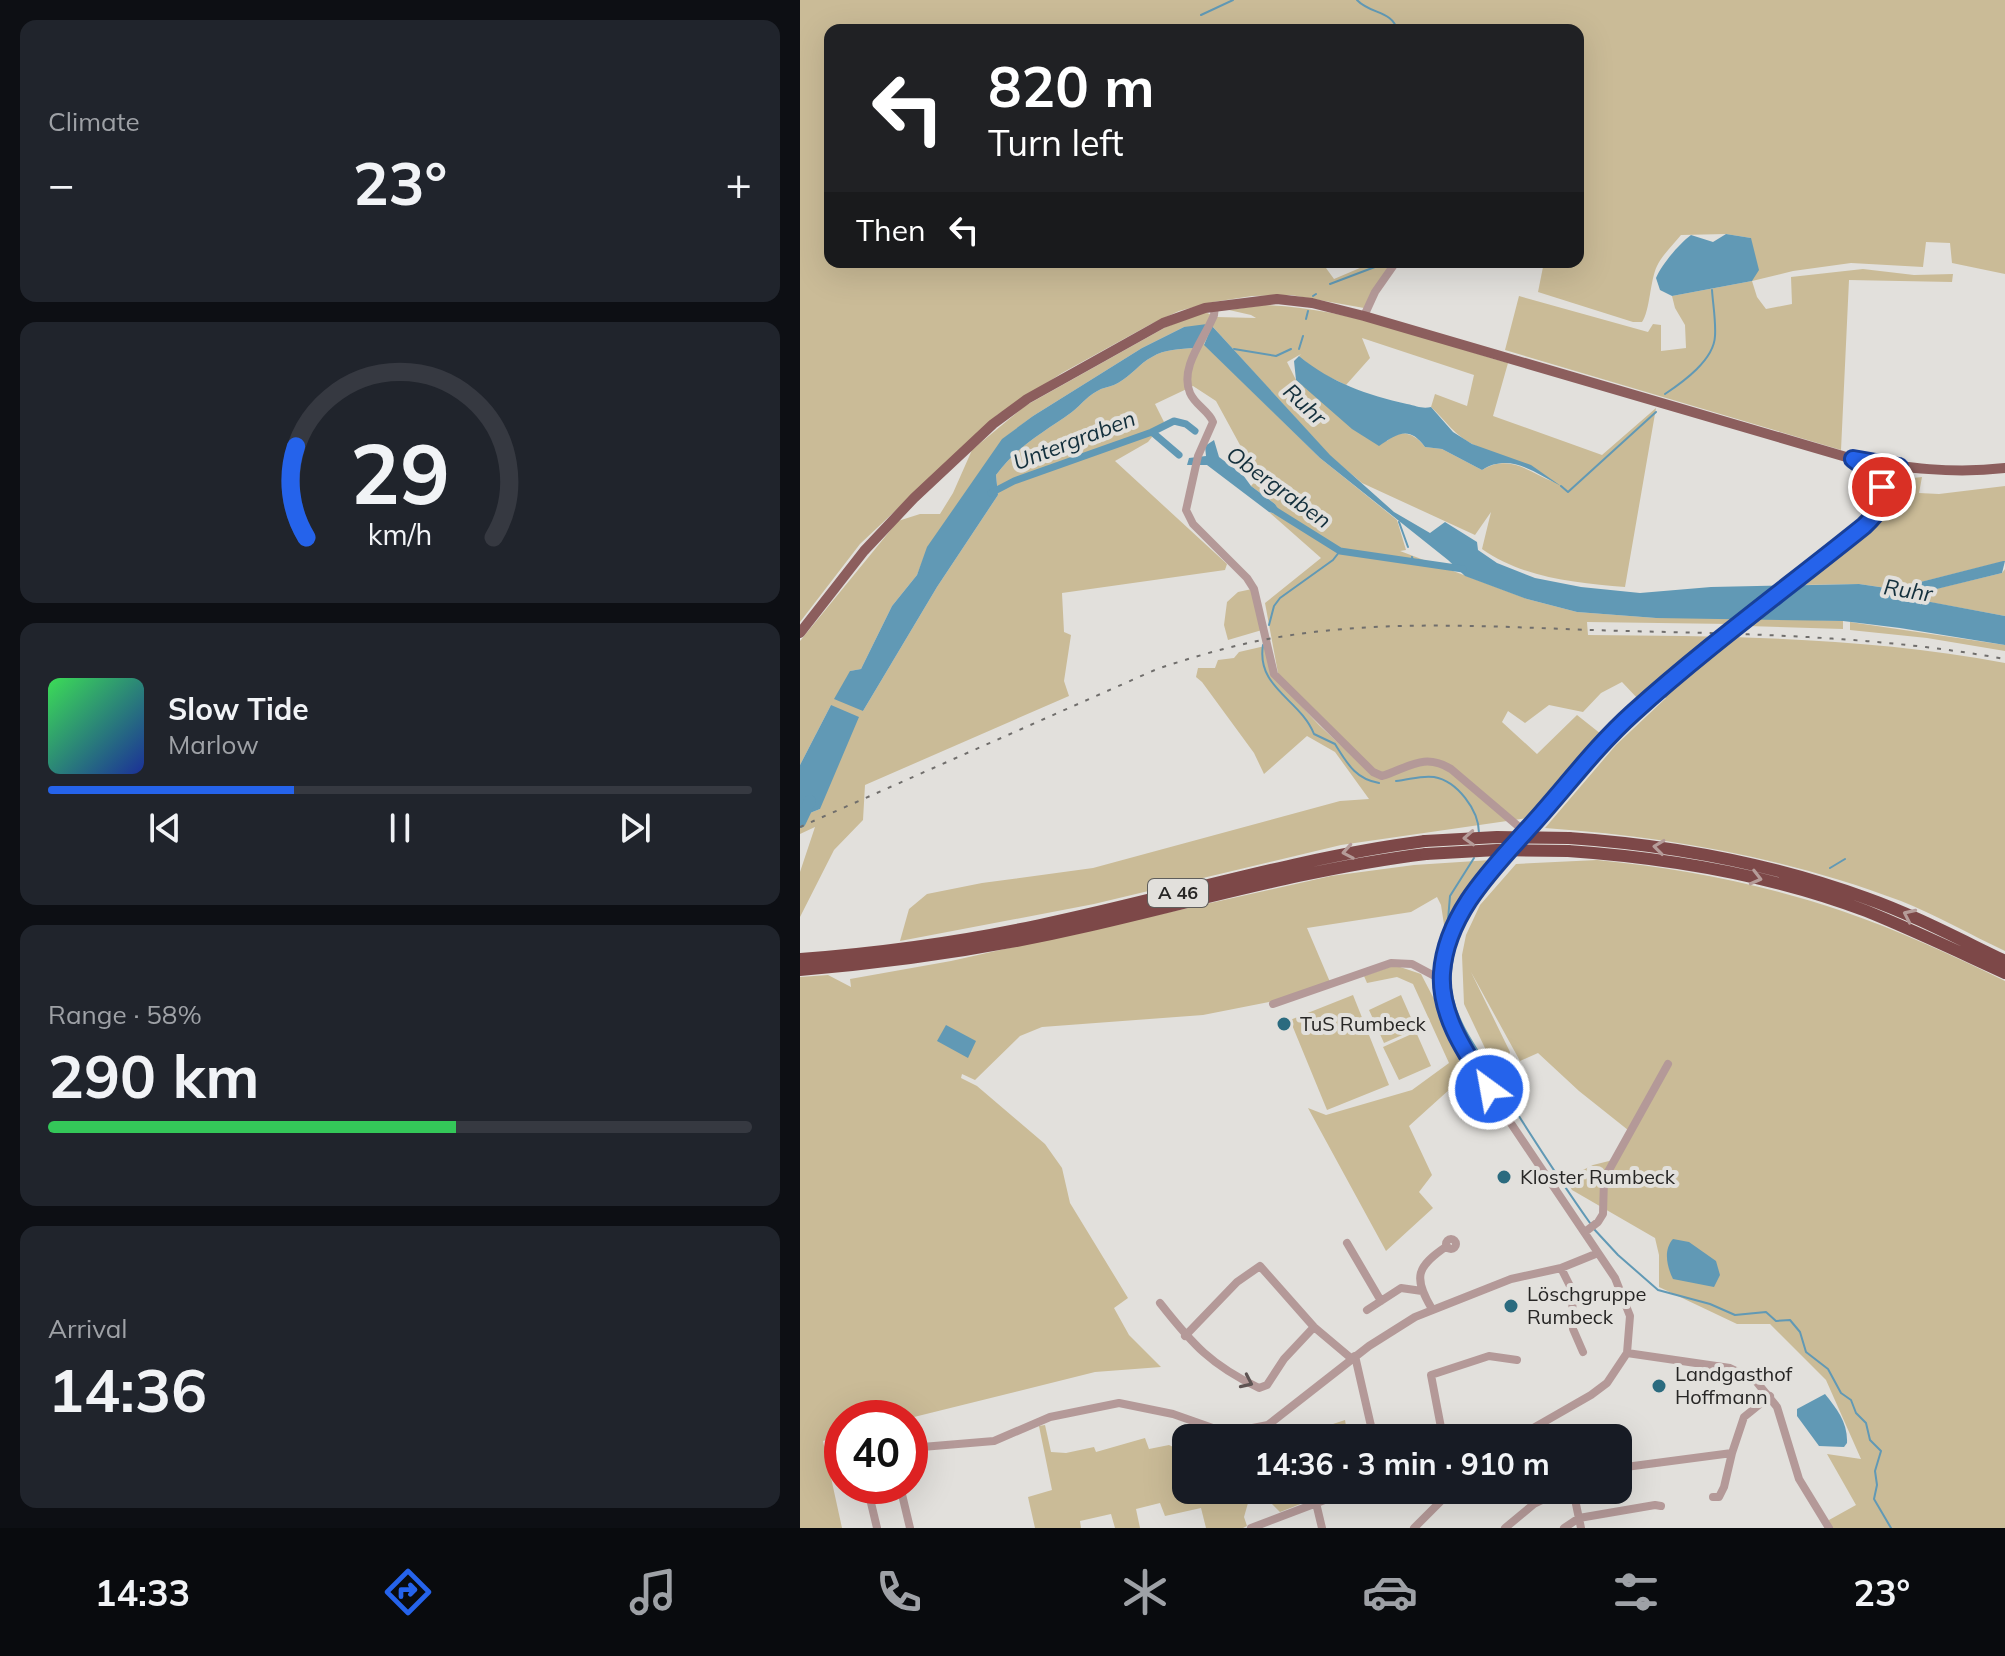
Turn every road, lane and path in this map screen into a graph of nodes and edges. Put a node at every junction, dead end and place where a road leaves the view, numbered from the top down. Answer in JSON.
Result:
{"nodes":[{"id":1,"x":1392,"y":268,"type":"edge"},
{"id":2,"x":1215,"y":306,"type":"junction"},
{"id":3,"x":1364,"y":316,"type":"junction"},
{"id":4,"x":1853,"y":459,"type":"junction"},
{"id":5,"x":1899,"y":467,"type":"junction"},
{"id":6,"x":2005,"y":468,"type":"edge"},
{"id":7,"x":1886,"y":500,"type":"junction"},
{"id":8,"x":800,"y":633,"type":"edge"},
{"id":9,"x":1525,"y":832,"type":"junction"},
{"id":10,"x":1568,"y":844,"type":"junction"},
{"id":11,"x":932,"y":950,"type":"junction"},
{"id":12,"x":800,"y":959,"type":"edge"},
{"id":13,"x":2005,"y":961,"type":"edge"},
{"id":14,"x":800,"y":970,"type":"edge"},
{"id":15,"x":2005,"y":973,"type":"edge"},
{"id":16,"x":1442,"y":980,"type":"junction"},
{"id":17,"x":1273,"y":1004,"type":"dead end"},
{"id":18,"x":1668,"y":1064,"type":"dead end"},
{"id":19,"x":1590,"y":1228,"type":"junction"},
{"id":20,"x":1347,"y":1243,"type":"dead end"},
{"id":21,"x":1447,"y":1246,"type":"dead end"},
{"id":22,"x":1598,"y":1253,"type":"junction"},
{"id":23,"x":1561,"y":1268,"type":"junction"},
{"id":24,"x":1422,"y":1291,"type":"junction"},
{"id":25,"x":1381,"y":1301,"type":"junction"},
{"id":26,"x":1160,"y":1303,"type":"dead end"},
{"id":27,"x":1432,"y":1309,"type":"junction"},
{"id":28,"x":1367,"y":1310,"type":"dead end"},
{"id":29,"x":1314,"y":1327,"type":"junction"},
{"id":30,"x":1185,"y":1336,"type":"junction"},
{"id":31,"x":1583,"y":1352,"type":"dead end"},
{"id":32,"x":1627,"y":1353,"type":"junction"},
{"id":33,"x":1354,"y":1358,"type":"junction"},
{"id":34,"x":1517,"y":1360,"type":"dead end"},
{"id":35,"x":1770,"y":1396,"type":"junction"},
{"id":36,"x":1370,"y":1424,"type":"edge"},
{"id":37,"x":1440,"y":1424,"type":"edge"},
{"id":38,"x":1546,"y":1424,"type":"edge"},
{"id":39,"x":928,"y":1446,"type":"edge"},
{"id":40,"x":1732,"y":1453,"type":"junction"},
{"id":41,"x":1632,"y":1466,"type":"edge"},
{"id":42,"x":1713,"y":1497,"type":"dead end"},
{"id":43,"x":871,"y":1504,"type":"edge"},
{"id":44,"x":904,"y":1504,"type":"edge"},
{"id":45,"x":1313,"y":1504,"type":"edge"},
{"id":46,"x":1316,"y":1504,"type":"edge"},
{"id":47,"x":1438,"y":1504,"type":"edge"},
{"id":48,"x":1534,"y":1504,"type":"edge"},
{"id":49,"x":1576,"y":1504,"type":"edge"},
{"id":50,"x":1661,"y":1506,"type":"dead end"},
{"id":51,"x":1579,"y":1518,"type":"junction"},
{"id":52,"x":877,"y":1528,"type":"edge"},
{"id":53,"x":910,"y":1528,"type":"edge"},
{"id":54,"x":1251,"y":1528,"type":"edge"},
{"id":55,"x":1322,"y":1528,"type":"edge"},
{"id":56,"x":1414,"y":1528,"type":"edge"},
{"id":57,"x":1505,"y":1528,"type":"edge"},
{"id":58,"x":1564,"y":1528,"type":"edge"},
{"id":59,"x":1581,"y":1528,"type":"edge"},
{"id":60,"x":1829,"y":1528,"type":"edge"}],
"edges":[{"from":1,"to":3,"type":"street"},
{"from":2,"to":3,"type":"main road"},
{"from":2,"to":8,"type":"main road"},
{"from":2,"to":9,"type":"street"},
{"from":3,"to":4,"type":"main road"},
{"from":4,"to":5,"type":"main road"},
{"from":4,"to":7,"type":"street"},
{"from":5,"to":6,"type":"main road"},
{"from":5,"to":7,"type":"street"},
{"from":7,"to":9,"type":"street","bridge":true},
{"from":9,"to":16,"type":"street"},
{"from":10,"to":11,"type":"highway","number":"A 46","bridge":true},
{"from":13,"to":10,"type":"highway","number":"A 46","one_way":true},
{"from":10,"to":15,"type":"highway","number":"A 46","one_way":true},
{"from":11,"to":12,"type":"highway","number":"A 46"},
{"from":11,"to":14,"type":"highway","number":"A 46"},
{"from":16,"to":17,"type":"street"},
{"from":16,"to":19,"type":"street"},
{"from":18,"to":19,"type":"street"},
{"from":19,"to":22,"type":"street"},
{"from":20,"to":25,"type":"street"},
{"from":21,"to":24,"type":"street"},
{"from":22,"to":23,"type":"street"},
{"from":22,"to":32,"type":"street"},
{"from":23,"to":27,"type":"street"},
{"from":23,"to":31,"type":"street"},
{"from":24,"to":25,"type":"street"},
{"from":24,"to":27,"type":"street"},
{"from":25,"to":28,"type":"street"},
{"from":26,"to":30,"type":"street"},
{"from":27,"to":33,"type":"street"},
{"from":30,"to":29,"type":"street","one_way":true},
{"from":29,"to":30,"type":"street"},
{"from":29,"to":33,"type":"street"},
{"from":32,"to":35,"type":"street"},
{"from":32,"to":38,"type":"street"},
{"from":33,"to":36,"type":"street"},
{"from":33,"to":39,"type":"street"},
{"from":34,"to":37,"type":"street"},
{"from":35,"to":40,"type":"street"},
{"from":35,"to":60,"type":"street"},
{"from":40,"to":41,"type":"street"},
{"from":40,"to":42,"type":"street"},
{"from":43,"to":52,"type":"street"},
{"from":44,"to":53,"type":"street"},
{"from":45,"to":54,"type":"street"},
{"from":46,"to":55,"type":"street"},
{"from":47,"to":56,"type":"street"},
{"from":48,"to":57,"type":"street"},
{"from":49,"to":51,"type":"street"},
{"from":50,"to":51,"type":"street"},
{"from":51,"to":58,"type":"street"},
{"from":51,"to":59,"type":"street"}]}
